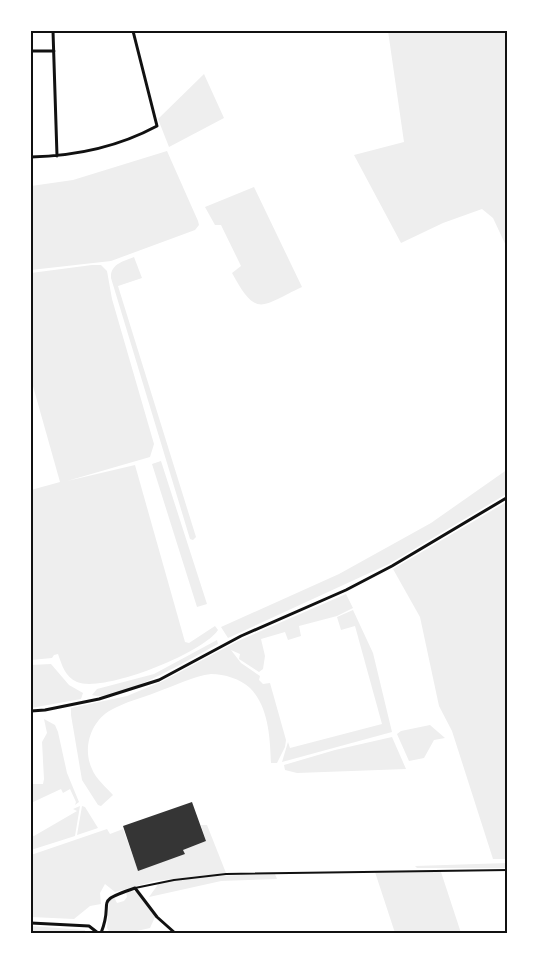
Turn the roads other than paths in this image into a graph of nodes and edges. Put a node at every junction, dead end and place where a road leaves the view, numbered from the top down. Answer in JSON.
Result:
{"nodes":[{"id":1,"x":53,"y":31,"type":"edge"},
{"id":2,"x":133,"y":31,"type":"edge"},
{"id":3,"x":31,"y":51,"type":"edge"},
{"id":4,"x":54,"y":51,"type":"junction"},
{"id":5,"x":56,"y":156,"type":"junction"},
{"id":6,"x":31,"y":157,"type":"edge"},
{"id":7,"x":508,"y":497,"type":"edge"},
{"id":8,"x":31,"y":711,"type":"edge"},
{"id":9,"x":508,"y":870,"type":"edge"},
{"id":10,"x":135,"y":888,"type":"junction"},
{"id":11,"x":31,"y":923,"type":"edge"},
{"id":12,"x":99,"y":933,"type":"edge"},
{"id":13,"x":175,"y":933,"type":"edge"}],
"edges":[{"from":1,"to":4,"type":"street"},
{"from":2,"to":5,"type":"street"},
{"from":3,"to":4,"type":"street"},
{"from":4,"to":5,"type":"street"},
{"from":5,"to":6,"type":"street"},
{"from":7,"to":8,"type":"street"},
{"from":9,"to":10,"type":"lane"},
{"from":10,"to":12,"type":"street"},
{"from":10,"to":13,"type":"street"},
{"from":11,"to":12,"type":"street"}]}
